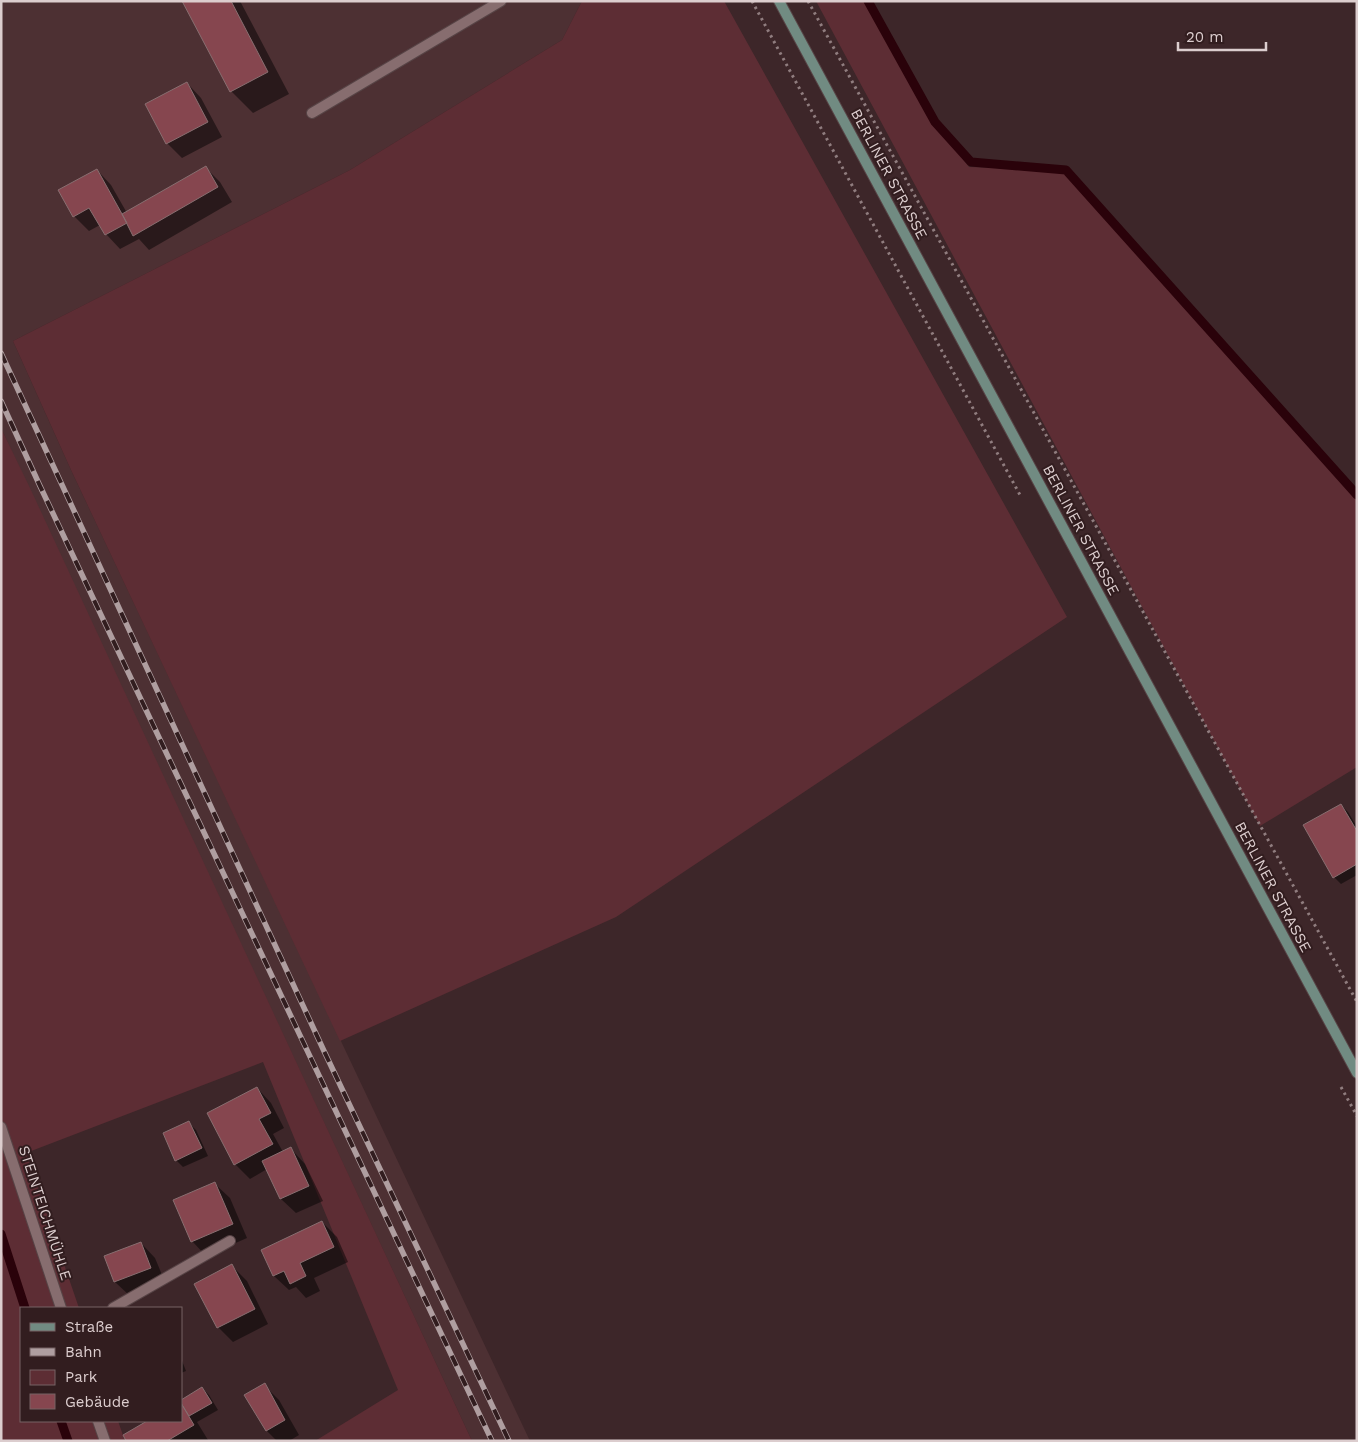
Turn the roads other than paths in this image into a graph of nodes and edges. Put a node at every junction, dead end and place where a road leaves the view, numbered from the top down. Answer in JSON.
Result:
{"nodes":[{"id":1,"x":501,"y":1,"type":"edge"},
{"id":2,"x":779,"y":1,"type":"edge"},
{"id":3,"x":312,"y":113,"type":"dead end"},
{"id":4,"x":1357,"y":1073,"type":"edge"},
{"id":5,"x":1,"y":1127,"type":"edge"},
{"id":6,"x":230,"y":1241,"type":"dead end"},
{"id":7,"x":61,"y":1307,"type":"edge"},
{"id":8,"x":115,"y":1307,"type":"edge"},
{"id":9,"x":98,"y":1422,"type":"edge"},
{"id":10,"x":105,"y":1441,"type":"edge"}],
"edges":[{"from":1,"to":3,"type":"street"},
{"from":2,"to":4,"type":"main road","name":"BERLINER STRASSE"},
{"from":5,"to":7,"type":"street","name":"STEINTEICHMÜHLE"},
{"from":6,"to":8,"type":"street"},
{"from":9,"to":10,"type":"street"}]}
